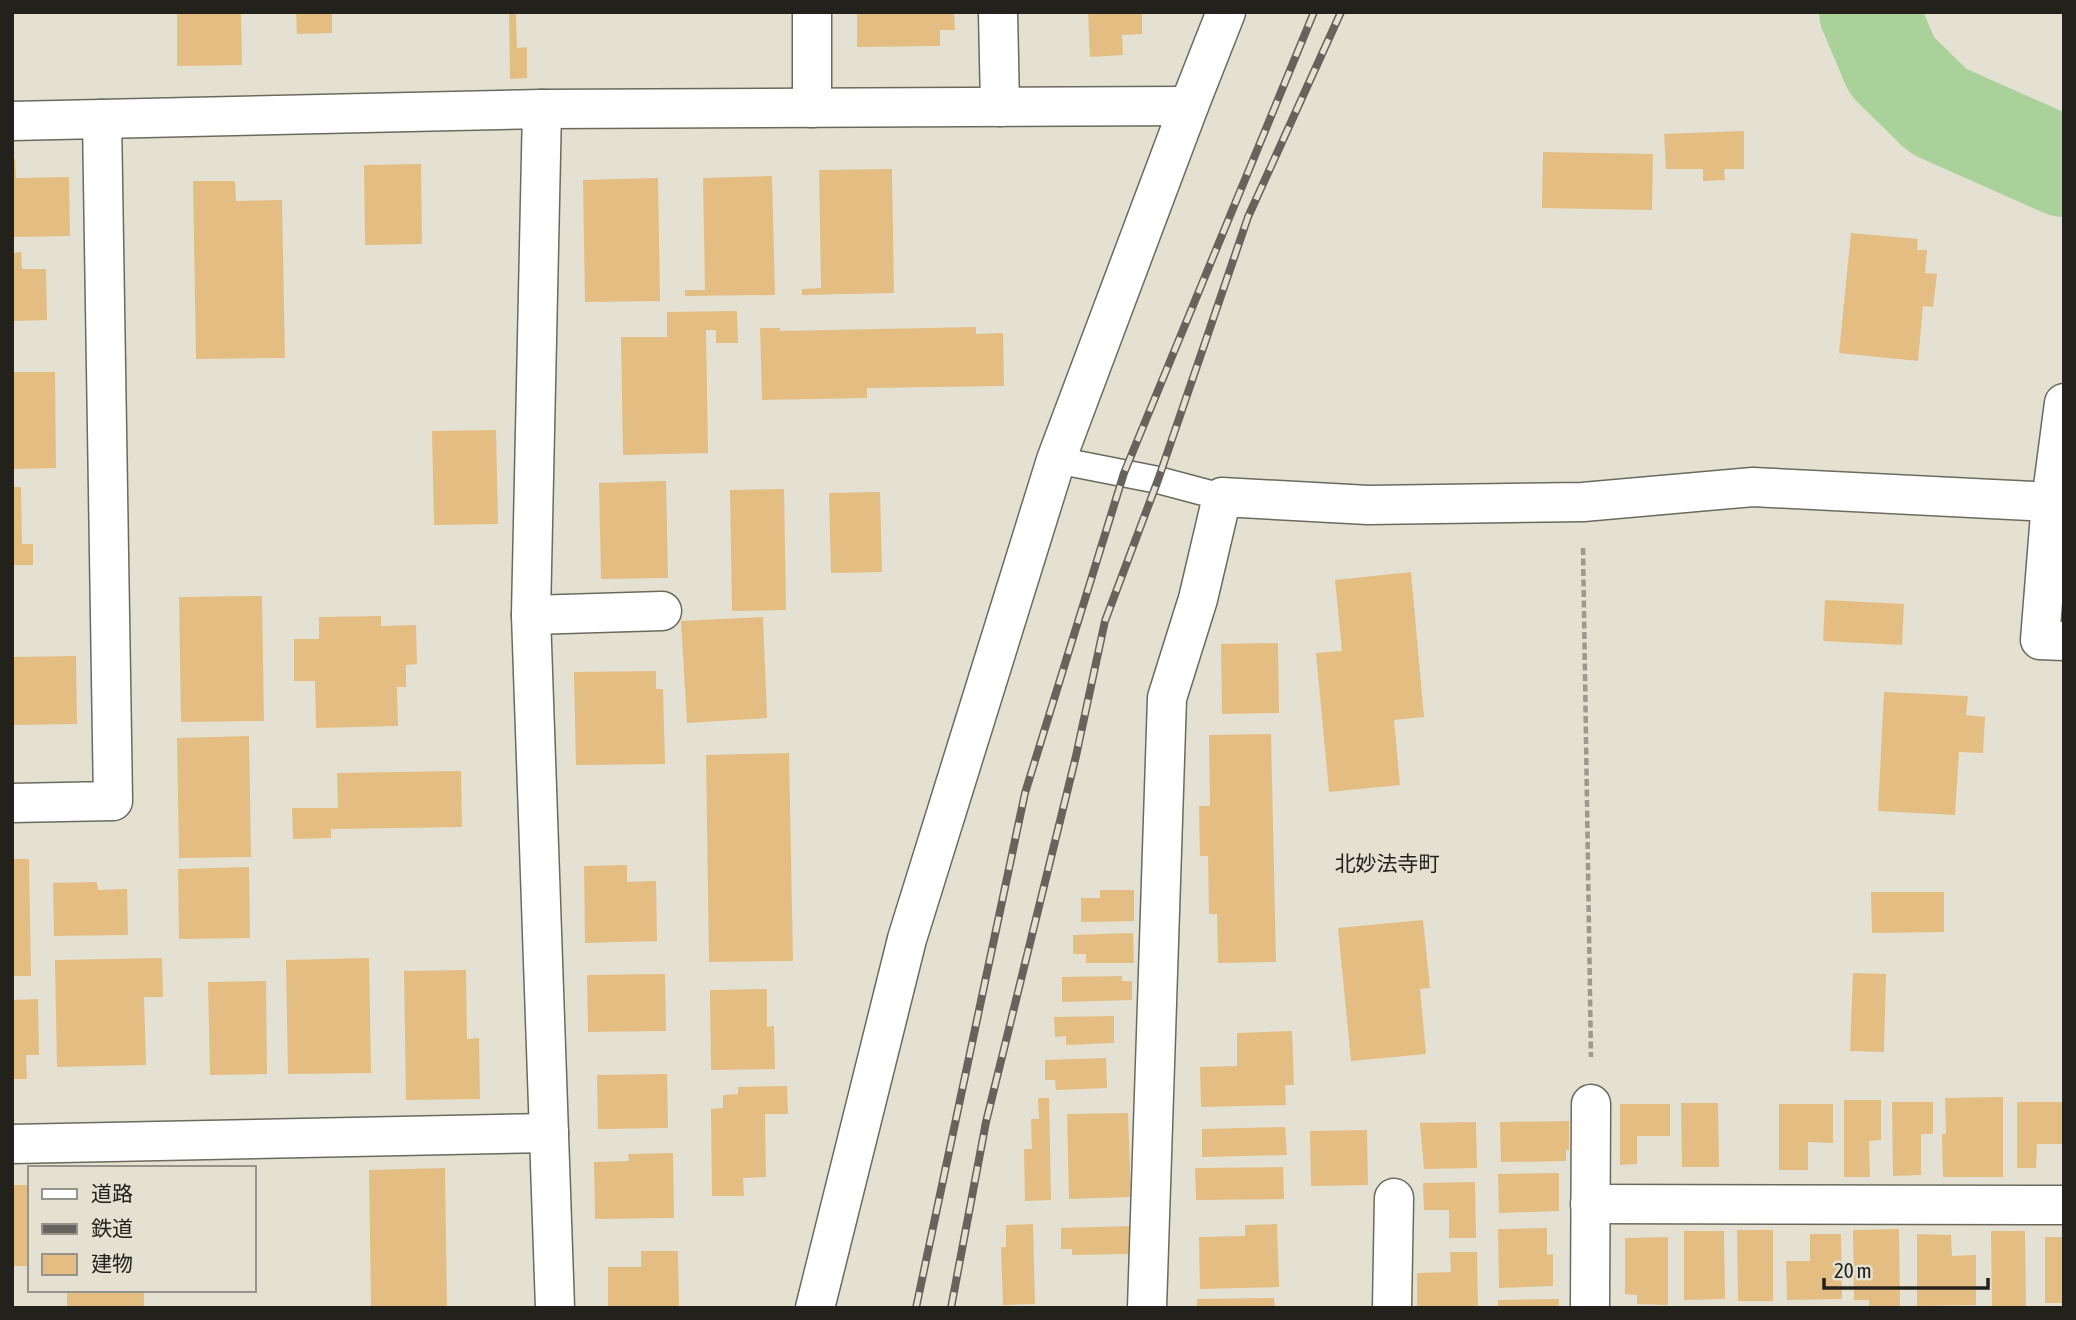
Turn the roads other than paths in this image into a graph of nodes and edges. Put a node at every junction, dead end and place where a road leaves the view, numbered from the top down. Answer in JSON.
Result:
{"nodes":[{"id":1,"x":812,"y":12,"type":"edge"},
{"id":2,"x":998,"y":12,"type":"edge"},
{"id":3,"x":1226,"y":12,"type":"edge"},
{"id":4,"x":1189,"y":106,"type":"junction"},
{"id":5,"x":1000,"y":107,"type":"junction"},
{"id":6,"x":542,"y":108,"type":"junction"},
{"id":7,"x":813,"y":108,"type":"junction"},
{"id":8,"x":102,"y":119,"type":"junction"},
{"id":9,"x":12,"y":121,"type":"edge"},
{"id":10,"x":2064,"y":402,"type":"edge"},
{"id":11,"x":1056,"y":460,"type":"junction"},
{"id":12,"x":1222,"y":497,"type":"junction"},
{"id":13,"x":2051,"y":502,"type":"junction"},
{"id":14,"x":662,"y":611,"type":"dead end"},
{"id":15,"x":531,"y":615,"type":"junction"},
{"id":16,"x":2064,"y":640,"type":"edge"},
{"id":17,"x":12,"y":803,"type":"edge"},
{"id":18,"x":1591,"y":1104,"type":"road end"},
{"id":19,"x":549,"y":1133,"type":"junction"},
{"id":20,"x":12,"y":1144,"type":"edge"},
{"id":21,"x":1394,"y":1198,"type":"dead end"},
{"id":22,"x":1590,"y":1204,"type":"junction"},
{"id":23,"x":2064,"y":1205,"type":"edge"},
{"id":24,"x":555,"y":1308,"type":"edge"},
{"id":25,"x":816,"y":1308,"type":"edge"},
{"id":26,"x":1147,"y":1308,"type":"edge"},
{"id":27,"x":1392,"y":1308,"type":"edge"},
{"id":28,"x":1590,"y":1308,"type":"edge"}],
"edges":[{"from":1,"to":7,"type":"street"},
{"from":2,"to":5,"type":"street"},
{"from":3,"to":4,"type":"street"},
{"from":4,"to":5,"type":"street"},
{"from":4,"to":11,"type":"street"},
{"from":5,"to":7,"type":"street"},
{"from":6,"to":7,"type":"street"},
{"from":6,"to":8,"type":"street"},
{"from":6,"to":15,"type":"street"},
{"from":8,"to":9,"type":"street"},
{"from":8,"to":17,"type":"street"},
{"from":10,"to":13,"type":"street"},
{"from":11,"to":12,"type":"lane"},
{"from":11,"to":25,"type":"street"},
{"from":12,"to":13,"type":"street"},
{"from":12,"to":26,"type":"street"},
{"from":13,"to":16,"type":"street"},
{"from":14,"to":15,"type":"street"},
{"from":15,"to":19,"type":"street"},
{"from":18,"to":22,"type":"street"},
{"from":19,"to":20,"type":"street"},
{"from":19,"to":24,"type":"street"},
{"from":21,"to":27,"type":"street"},
{"from":22,"to":23,"type":"street"},
{"from":22,"to":28,"type":"street"}]}
